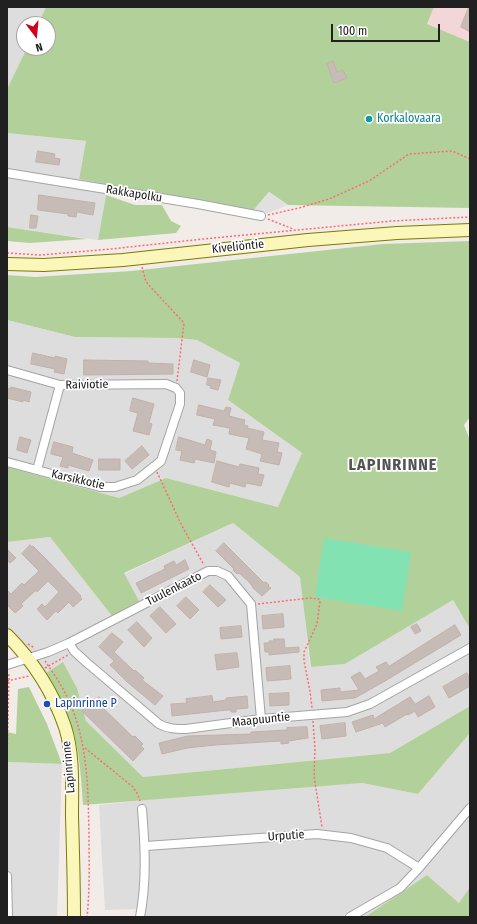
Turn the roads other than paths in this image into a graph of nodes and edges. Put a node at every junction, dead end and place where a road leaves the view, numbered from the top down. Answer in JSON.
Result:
{"nodes":[{"id":1,"x":7,"y":173,"type":"edge"},
{"id":2,"x":261,"y":216,"type":"road end"},
{"id":3,"x":470,"y":230,"type":"edge"},
{"id":4,"x":7,"y":264,"type":"edge"},
{"id":5,"x":7,"y":370,"type":"edge"},
{"id":6,"x":60,"y":385,"type":"junction"},
{"id":7,"x":176,"y":388,"type":"joint"},
{"id":8,"x":7,"y":462,"type":"edge"},
{"id":9,"x":37,"y":470,"type":"junction"},
{"id":10,"x":7,"y":635,"type":"edge"},
{"id":11,"x":69,"y":643,"type":"junction"},
{"id":12,"x":470,"y":648,"type":"edge"},
{"id":13,"x":28,"y":658,"type":"junction"},
{"id":14,"x":7,"y":665,"type":"edge"},
{"id":15,"x":261,"y":719,"type":"junction"},
{"id":16,"x":470,"y":808,"type":"edge"},
{"id":17,"x":142,"y":809,"type":"road end"},
{"id":18,"x":146,"y":846,"type":"junction"},
{"id":19,"x":419,"y":868,"type":"junction"},
{"id":20,"x":7,"y":876,"type":"edge"},
{"id":21,"x":8,"y":917,"type":"edge"},
{"id":22,"x":74,"y":917,"type":"edge"},
{"id":23,"x":140,"y":917,"type":"edge"},
{"id":24,"x":350,"y":917,"type":"edge"}],
"edges":[{"from":1,"to":2,"type":"street","name":"Rakkapolku"},
{"from":3,"to":4,"type":"street","name":"Kiveliöntie"},
{"from":5,"to":6,"type":"street"},
{"from":6,"to":7,"type":"street","name":"Raiviotie"},
{"from":6,"to":9,"type":"street","name":"Raiviotie"},
{"from":7,"to":9,"type":"street","name":"Karsikkotie"},
{"from":8,"to":9,"type":"street","name":"Karsikkotie"},
{"from":10,"to":13,"type":"street","name":"Lapinrinne"},
{"from":11,"to":13,"type":"street","name":"Tuulenkaato"},
{"from":11,"to":15,"type":"street","name":"Maapuuntie"},
{"from":11,"to":15,"type":"street","name":"Tuulenkaato"},
{"from":12,"to":15,"type":"street","name":"Maapuuntie"},
{"from":13,"to":14,"type":"street","name":"Tuulenkaato"},
{"from":13,"to":22,"type":"street","name":"Lapinrinne"},
{"from":16,"to":19,"type":"street"},
{"from":17,"to":18,"type":"street"},
{"from":18,"to":19,"type":"street","name":"Urputie"},
{"from":18,"to":23,"type":"street"},
{"from":19,"to":24,"type":"street"},
{"from":20,"to":21,"type":"street"}]}
